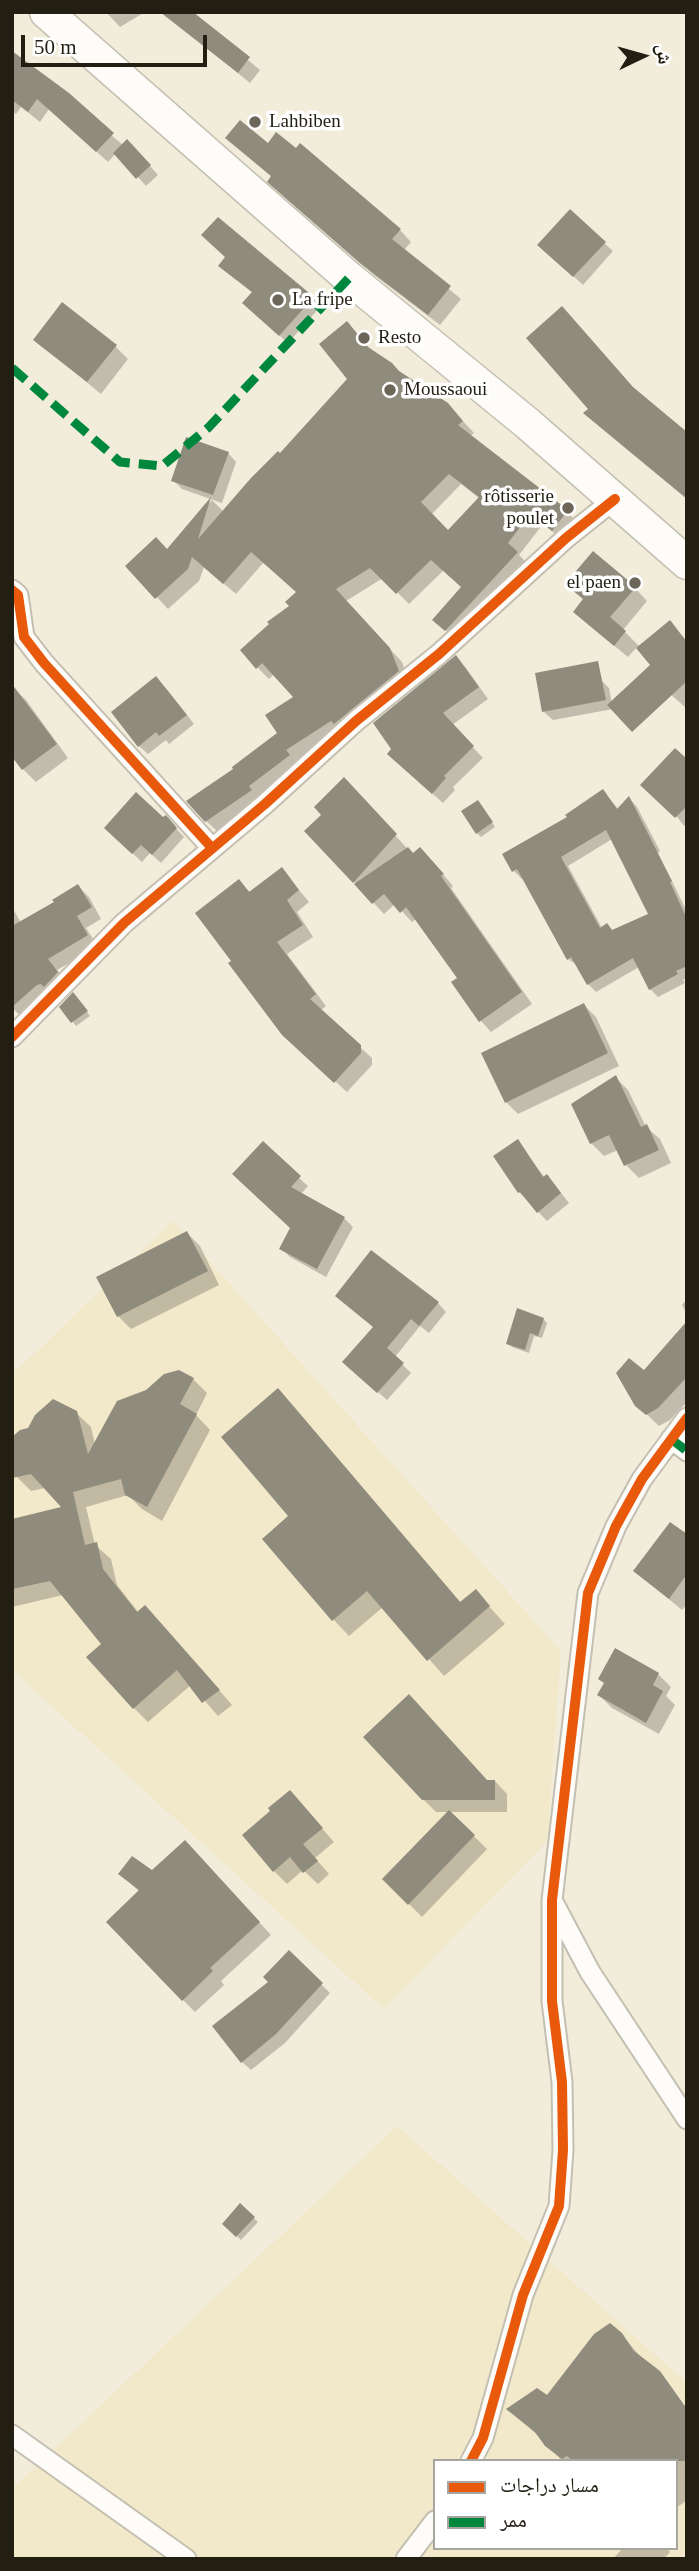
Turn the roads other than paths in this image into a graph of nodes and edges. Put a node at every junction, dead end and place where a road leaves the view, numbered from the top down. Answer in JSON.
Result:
{"nodes":[{"id":1,"x":46,"y":12,"type":"edge"},
{"id":2,"x":615,"y":499,"type":"junction"},
{"id":3,"x":687,"y":562,"type":"edge"},
{"id":4,"x":12,"y":590,"type":"edge"},
{"id":5,"x":212,"y":848,"type":"junction"},
{"id":6,"x":12,"y":1037,"type":"edge"},
{"id":7,"x":687,"y":1418,"type":"edge"},
{"id":8,"x":671,"y":1439,"type":"junction"},
{"id":9,"x":687,"y":1451,"type":"edge"},
{"id":10,"x":552,"y":1900,"type":"junction"},
{"id":11,"x":687,"y":2119,"type":"edge"},
{"id":12,"x":12,"y":2435,"type":"edge"},
{"id":13,"x":472,"y":2459,"type":"edge"},
{"id":14,"x":433,"y":2524,"type":"edge"},
{"id":15,"x":186,"y":2559,"type":"edge"},
{"id":16,"x":405,"y":2559,"type":"edge"}],
"edges":[{"from":1,"to":2,"type":"main road"},
{"from":2,"to":3,"type":"main road"},
{"from":2,"to":5,"type":"street"},
{"from":4,"to":5,"type":"street"},
{"from":5,"to":6,"type":"street"},
{"from":7,"to":8,"type":"street"},
{"from":8,"to":9,"type":"street"},
{"from":8,"to":10,"type":"street"},
{"from":10,"to":11,"type":"street"},
{"from":10,"to":13,"type":"street"},
{"from":12,"to":15,"type":"street"},
{"from":14,"to":16,"type":"street"}]}
